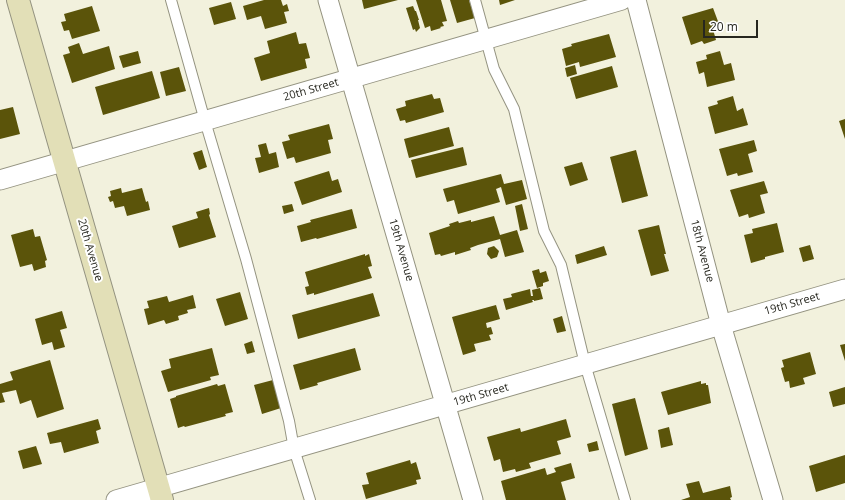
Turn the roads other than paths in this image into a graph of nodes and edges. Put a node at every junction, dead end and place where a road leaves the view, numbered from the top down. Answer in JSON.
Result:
{"nodes":[{"id":1,"x":18,"y":0,"type":"edge"},
{"id":2,"x":171,"y":0,"type":"edge"},
{"id":3,"x":328,"y":0,"type":"edge"},
{"id":4,"x":475,"y":0,"type":"edge"},
{"id":5,"x":622,"y":0,"type":"edge"},
{"id":6,"x":636,"y":0,"type":"edge"},
{"id":7,"x":486,"y":40,"type":"junction"},
{"id":8,"x":351,"y":78,"type":"junction"},
{"id":9,"x":205,"y":121,"type":"junction"},
{"id":10,"x":65,"y":162,"type":"junction"},
{"id":11,"x":0,"y":180,"type":"edge"},
{"id":12,"x":845,"y":289,"type":"edge"},
{"id":13,"x":721,"y":325,"type":"junction"},
{"id":14,"x":585,"y":364,"type":"junction"},
{"id":15,"x":445,"y":405,"type":"junction"},
{"id":16,"x":294,"y":448,"type":"junction"},
{"id":17,"x":160,"y":494,"type":"edge"},
{"id":18,"x":116,"y":500,"type":"edge"},
{"id":19,"x":310,"y":500,"type":"edge"},
{"id":20,"x":473,"y":500,"type":"edge"},
{"id":21,"x":625,"y":500,"type":"edge"},
{"id":22,"x":773,"y":500,"type":"edge"}],
"edges":[{"from":1,"to":10,"type":"street","name":"20th Avenue"},
{"from":2,"to":9,"type":"lane"},
{"from":3,"to":8,"type":"street","name":"19th Avenue"},
{"from":4,"to":7,"type":"lane"},
{"from":5,"to":7,"type":"street","name":"20th Street"},
{"from":6,"to":13,"type":"street","name":"18th Avenue"},
{"from":7,"to":8,"type":"street","name":"20th Street"},
{"from":7,"to":14,"type":"lane"},
{"from":8,"to":9,"type":"street","name":"20th Street"},
{"from":8,"to":15,"type":"street","name":"19th Avenue"},
{"from":9,"to":10,"type":"street","name":"20th Street"},
{"from":9,"to":16,"type":"lane"},
{"from":10,"to":11,"type":"street","name":"20th Street"},
{"from":10,"to":17,"type":"street","name":"20th Avenue"},
{"from":12,"to":13,"type":"street","name":"19th Street"},
{"from":13,"to":14,"type":"street","name":"19th Street"},
{"from":13,"to":22,"type":"street","name":"18th Avenue"},
{"from":14,"to":15,"type":"street","name":"19th Street"},
{"from":14,"to":21,"type":"lane"},
{"from":15,"to":16,"type":"street","name":"19th Street"},
{"from":15,"to":20,"type":"street","name":"19th Avenue"},
{"from":16,"to":17,"type":"street","name":"19th Street"},
{"from":16,"to":19,"type":"lane"},
{"from":17,"to":18,"type":"street","name":"19th Street"}]}
